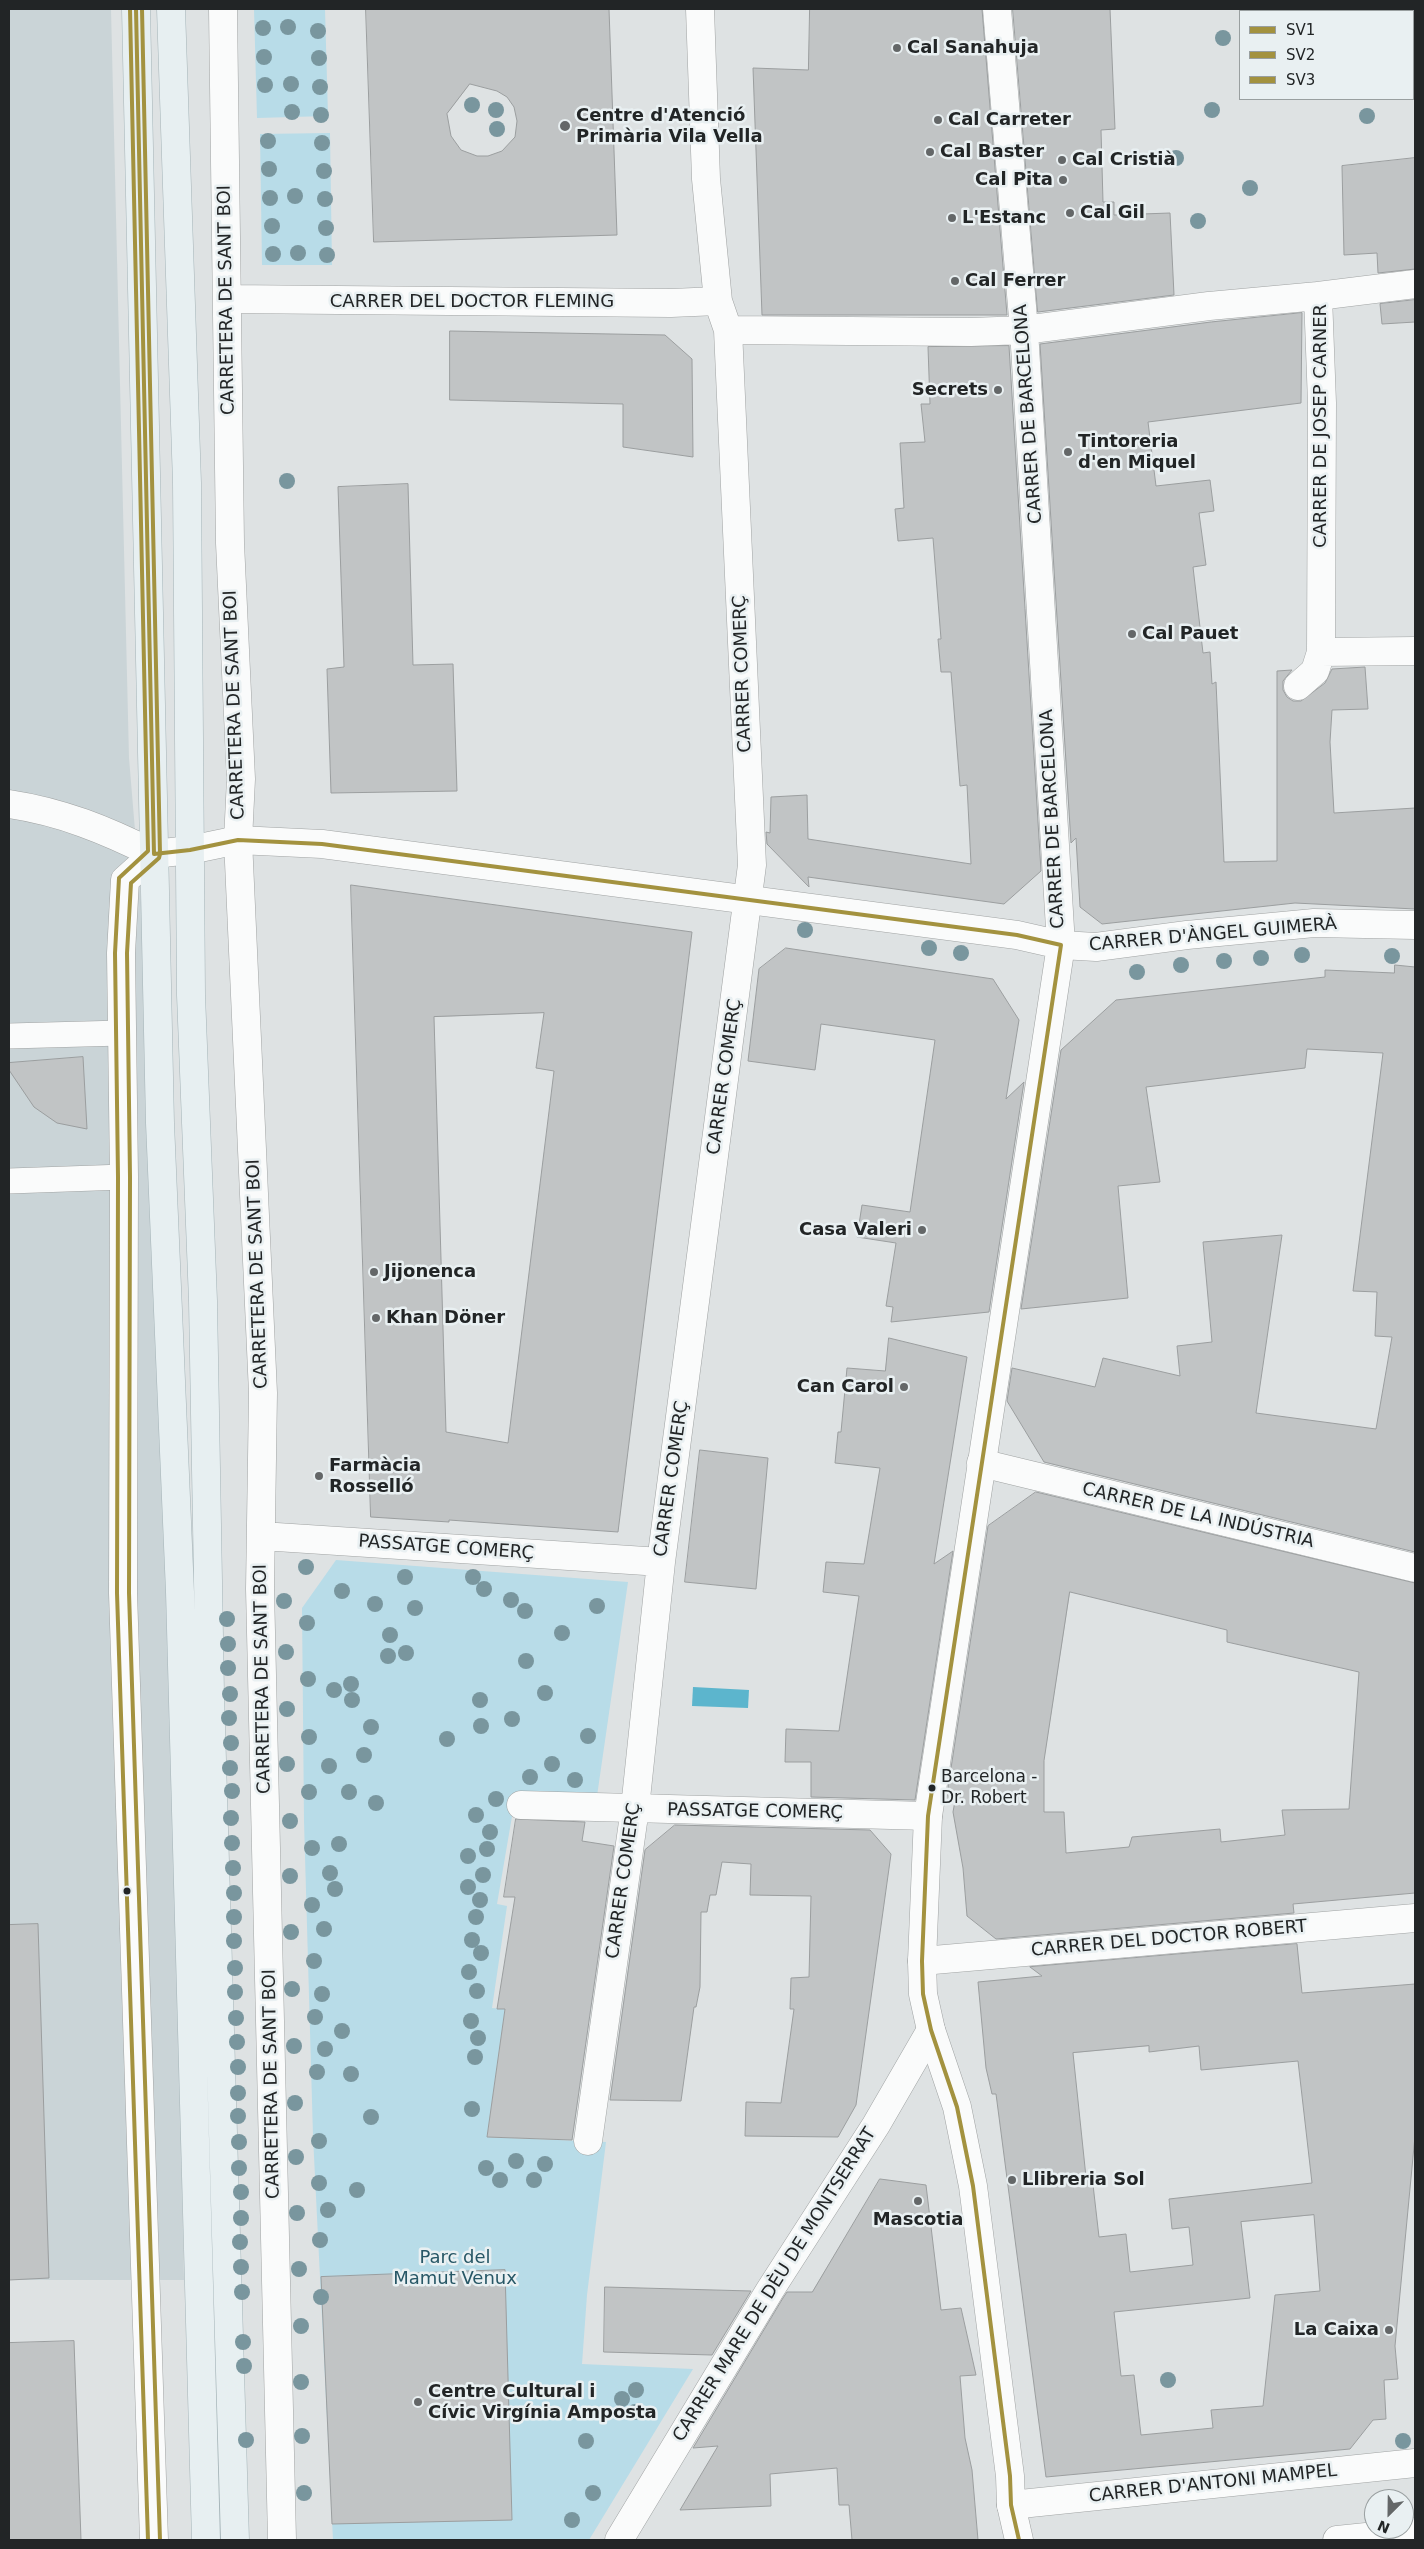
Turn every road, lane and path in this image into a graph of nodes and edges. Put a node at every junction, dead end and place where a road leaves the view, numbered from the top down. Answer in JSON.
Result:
{"nodes":[{"id":1,"x":136,"y":9,"type":"edge"},
{"id":2,"x":171,"y":9,"type":"edge"},
{"id":3,"x":223,"y":9,"type":"edge"},
{"id":4,"x":700,"y":9,"type":"edge"},
{"id":5,"x":997,"y":9,"type":"edge"},
{"id":6,"x":1415,"y":284,"type":"edge"},
{"id":7,"x":1318,"y":296,"type":"junction"},
{"id":8,"x":227,"y":299,"type":"junction"},
{"id":9,"x":718,"y":301,"type":"junction"},
{"id":10,"x":728,"y":330,"type":"junction"},
{"id":11,"x":1024,"y":330,"type":"junction"},
{"id":12,"x":1415,"y":651,"type":"edge"},
{"id":13,"x":1321,"y":652,"type":"junction"},
{"id":14,"x":1298,"y":686,"type":"dead end"},
{"id":15,"x":9,"y":804,"type":"edge"},
{"id":16,"x":238,"y":840,"type":"junction"},
{"id":17,"x":190,"y":850,"type":"junction"},
{"id":18,"x":154,"y":854,"type":"junction"},
{"id":19,"x":749,"y":900,"type":"junction"},
{"id":20,"x":1415,"y":924,"type":"edge"},
{"id":21,"x":1061,"y":945,"type":"junction"},
{"id":22,"x":122,"y":1033,"type":"junction"},
{"id":23,"x":9,"y":1036,"type":"edge"},
{"id":24,"x":124,"y":1177,"type":"junction"},
{"id":25,"x":9,"y":1182,"type":"edge"},
{"id":26,"x":982,"y":1463,"type":"junction"},
{"id":27,"x":261,"y":1536,"type":"junction"},
{"id":28,"x":663,"y":1550,"type":"junction"},
{"id":29,"x":1415,"y":1568,"type":"edge"},
{"id":30,"x":521,"y":1805,"type":"dead end"},
{"id":31,"x":635,"y":1808,"type":"junction"},
{"id":32,"x":928,"y":1816,"type":"junction"},
{"id":33,"x":1415,"y":1918,"type":"edge"},
{"id":34,"x":922,"y":1961,"type":"junction"},
{"id":35,"x":931,"y":2030,"type":"junction"},
{"id":36,"x":588,"y":2141,"type":"dead end"},
{"id":37,"x":1415,"y":2463,"type":"edge"},
{"id":38,"x":1011,"y":2504,"type":"junction"},
{"id":39,"x":1415,"y":2532,"type":"edge"},
{"id":40,"x":154,"y":2540,"type":"edge"},
{"id":41,"x":206,"y":2540,"type":"edge"},
{"id":42,"x":235,"y":2540,"type":"edge"},
{"id":43,"x":282,"y":2540,"type":"edge"},
{"id":44,"x":619,"y":2540,"type":"edge"},
{"id":45,"x":1019,"y":2540,"type":"edge"},
{"id":46,"x":1337,"y":2540,"type":"edge"}],
"edges":[{"from":1,"to":18,"type":"main road"},
{"from":2,"to":17,"type":"main road"},
{"from":3,"to":8,"type":"street","name":"CARRETERA DE SANT BOI"},
{"from":4,"to":9,"type":"street","name":"CARRER COMERÇ"},
{"from":5,"to":11,"type":"street","name":"CARRER DE BARCELONA"},
{"from":6,"to":7,"type":"street","name":"CARRER DE JOSEP CARNER"},
{"from":7,"to":11,"type":"street"},
{"from":7,"to":13,"type":"street","name":"CARRER DE JOSEP CARNER"},
{"from":8,"to":9,"type":"street","name":"CARRER DEL DOCTOR FLEMING"},
{"from":8,"to":16,"type":"street","name":"CARRETERA DE SANT BOI"},
{"from":9,"to":10,"type":"street","name":"CARRER COMERÇ"},
{"from":10,"to":11,"type":"street"},
{"from":10,"to":19,"type":"street","name":"CARRER COMERÇ"},
{"from":11,"to":21,"type":"street","name":"CARRER DE BARCELONA"},
{"from":12,"to":13,"type":"street"},
{"from":13,"to":14,"type":"street","name":"CARRER DE JOSEP CARNER"},
{"from":15,"to":18,"type":"street"},
{"from":16,"to":17,"type":"street","name":"CARRER D'ÀNGEL GUIMERÀ"},
{"from":16,"to":19,"type":"street","name":"CARRER D'ÀNGEL GUIMERÀ"},
{"from":16,"to":27,"type":"street","name":"CARRETERA DE SANT BOI"},
{"from":17,"to":18,"type":"street","name":"CARRER D'ÀNGEL GUIMERÀ"},
{"from":17,"to":42,"type":"main road"},
{"from":18,"to":22,"type":"street"},
{"from":18,"to":41,"type":"main road"},
{"from":19,"to":21,"type":"street","name":"CARRER D'ÀNGEL GUIMERÀ"},
{"from":19,"to":28,"type":"street","name":"CARRER COMERÇ"},
{"from":20,"to":21,"type":"street","name":"CARRER D'ÀNGEL GUIMERÀ"},
{"from":21,"to":26,"type":"street","name":"CARRER DE BARCELONA"},
{"from":22,"to":23,"type":"lane"},
{"from":22,"to":24,"type":"street"},
{"from":24,"to":25,"type":"lane"},
{"from":24,"to":40,"type":"street"},
{"from":26,"to":29,"type":"street","name":"CARRER DE LA INDÚSTRIA"},
{"from":26,"to":32,"type":"street","name":"CARRER DE BARCELONA"},
{"from":27,"to":28,"type":"street","name":"PASSATGE COMERÇ"},
{"from":27,"to":43,"type":"street","name":"CARRETERA DE SANT BOI"},
{"from":28,"to":31,"type":"street","name":"CARRER COMERÇ"},
{"from":30,"to":31,"type":"street","name":"PASSATGE COMERÇ"},
{"from":31,"to":32,"type":"street","name":"PASSATGE COMERÇ"},
{"from":31,"to":36,"type":"street","name":"CARRER COMERÇ"},
{"from":32,"to":34,"type":"street","name":"CARRER DE BARCELONA"},
{"from":33,"to":34,"type":"street","name":"CARRER DEL DOCTOR ROBERT"},
{"from":34,"to":35,"type":"street","name":"CARRER DE BARCELONA"},
{"from":35,"to":38,"type":"street","name":"CARRER DE BARCELONA"},
{"from":35,"to":44,"type":"street","name":"CARRER MARE DE DÈU DE MONTSERRAT"},
{"from":37,"to":38,"type":"street","name":"CARRER D'ANTONI MAMPEL"},
{"from":38,"to":45,"type":"street","name":"CARRER DE BARCELONA"},
{"from":39,"to":46,"type":"street"}]}
